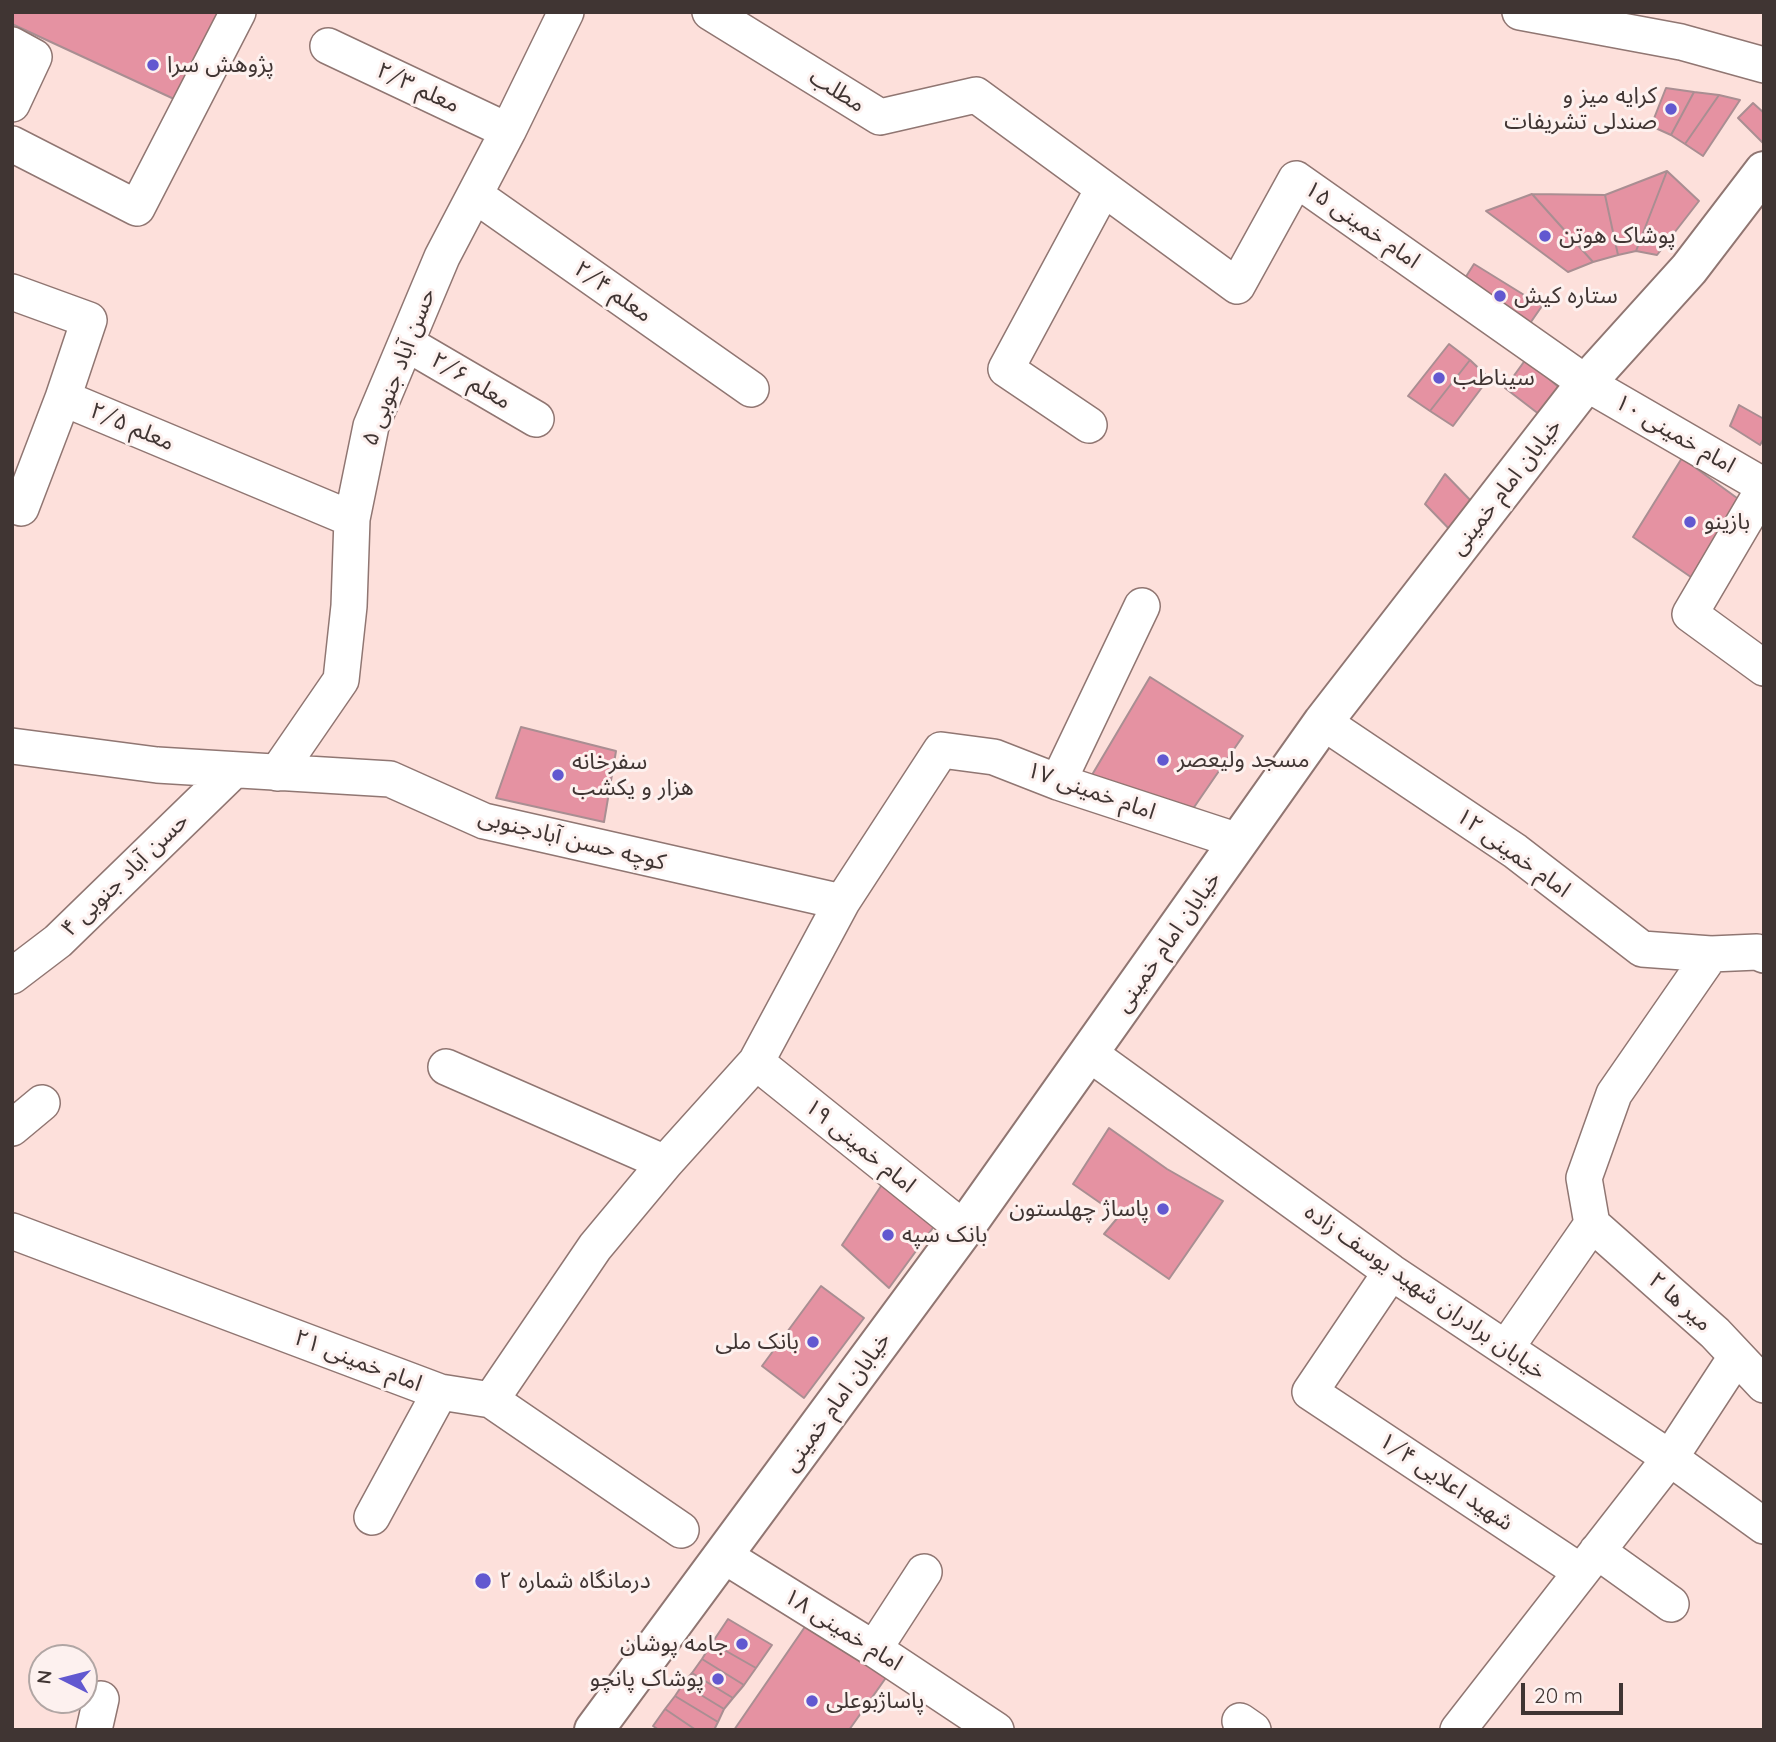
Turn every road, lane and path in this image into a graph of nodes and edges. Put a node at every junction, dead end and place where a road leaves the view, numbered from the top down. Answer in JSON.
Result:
{"nodes":[{"id":1,"x":237,"y":12,"type":"edge"},
{"id":2,"x":566,"y":12,"type":"edge"},
{"id":3,"x":710,"y":12,"type":"edge"},
{"id":4,"x":1520,"y":12,"type":"edge"},
{"id":5,"x":12,"y":45,"type":"edge"},
{"id":6,"x":328,"y":46,"type":"dead end"},
{"id":7,"x":1764,"y":65,"type":"edge"},
{"id":8,"x":976,"y":95,"type":"joint"},
{"id":9,"x":12,"y":104,"type":"edge"},
{"id":10,"x":508,"y":131,"type":"junction"},
{"id":11,"x":12,"y":144,"type":"edge"},
{"id":12,"x":1764,"y":171,"type":"edge"},
{"id":13,"x":1103,"y":189,"type":"junction"},
{"id":14,"x":475,"y":195,"type":"junction"},
{"id":15,"x":12,"y":292,"type":"edge"},
{"id":16,"x":406,"y":343,"type":"junction"},
{"id":17,"x":1586,"y":383,"type":"junction"},
{"id":18,"x":751,"y":389,"type":"dead end"},
{"id":19,"x":63,"y":398,"type":"junction"},
{"id":20,"x":536,"y":419,"type":"dead end"},
{"id":21,"x":1089,"y":425,"type":"dead end"},
{"id":22,"x":1764,"y":487,"type":"edge"},
{"id":23,"x":21,"y":508,"type":"dead end"},
{"id":24,"x":352,"y":520,"type":"junction"},
{"id":25,"x":1142,"y":606,"type":"dead end"},
{"id":26,"x":1764,"y":668,"type":"edge"},
{"id":27,"x":1324,"y":722,"type":"junction"},
{"id":28,"x":12,"y":746,"type":"edge"},
{"id":29,"x":234,"y":770,"type":"junction"},
{"id":30,"x":278,"y":773,"type":"junction"},
{"id":31,"x":1058,"y":782,"type":"junction"},
{"id":32,"x":1238,"y":841,"type":"junction"},
{"id":33,"x":842,"y":902,"type":"junction"},
{"id":34,"x":1711,"y":954,"type":"junction"},
{"id":35,"x":1764,"y":955,"type":"edge"},
{"id":36,"x":12,"y":976,"type":"edge"},
{"id":37,"x":1090,"y":1054,"type":"junction"},
{"id":38,"x":756,"y":1062,"type":"junction"},
{"id":39,"x":446,"y":1067,"type":"dead end"},
{"id":40,"x":42,"y":1103,"type":"dead end"},
{"id":41,"x":12,"y":1128,"type":"edge"},
{"id":42,"x":665,"y":1163,"type":"junction"},
{"id":43,"x":1592,"y":1224,"type":"junction"},
{"id":44,"x":964,"y":1229,"type":"junction"},
{"id":45,"x":12,"y":1231,"type":"edge"},
{"id":46,"x":1391,"y":1272,"type":"junction"},
{"id":47,"x":1506,"y":1348,"type":"junction"},
{"id":48,"x":1736,"y":1357,"type":"junction"},
{"id":49,"x":1764,"y":1385,"type":"edge"},
{"id":50,"x":440,"y":1392,"type":"junction"},
{"id":51,"x":491,"y":1399,"type":"junction"},
{"id":52,"x":1670,"y":1458,"type":"junction"},
{"id":53,"x":372,"y":1517,"type":"dead end"},
{"id":54,"x":1764,"y":1526,"type":"edge"},
{"id":55,"x":681,"y":1530,"type":"dead end"},
{"id":56,"x":723,"y":1555,"type":"junction"},
{"id":57,"x":1589,"y":1562,"type":"junction"},
{"id":58,"x":923,"y":1572,"type":"dead end"},
{"id":59,"x":1671,"y":1604,"type":"dead end"},
{"id":60,"x":874,"y":1649,"type":"junction"},
{"id":61,"x":594,"y":1730,"type":"edge"},
{"id":62,"x":996,"y":1730,"type":"edge"},
{"id":63,"x":1458,"y":1730,"type":"edge"}],
"edges":[{"from":1,"to":11,"type":"street"},
{"from":2,"to":10,"type":"street","name":"حسن آباد جنوبی ۵"},
{"from":3,"to":8,"type":"street","name":"مطلب"},
{"from":4,"to":7,"type":"street"},
{"from":5,"to":9,"type":"street"},
{"from":6,"to":10,"type":"street","name":"معلم ۲/۳"},
{"from":8,"to":13,"type":"street","name":"امام خمینی ۱۵"},
{"from":10,"to":14,"type":"street","name":"حسن آباد جنوبی ۵"},
{"from":12,"to":17,"type":"main road","name":"خیابان امام خمینی"},
{"from":13,"to":17,"type":"street","name":"امام خمینی ۱۵"},
{"from":13,"to":21,"type":"street"},
{"from":14,"to":16,"type":"street","name":"حسن آباد جنوبی ۵"},
{"from":14,"to":18,"type":"street","name":"معلم ۲/۴"},
{"from":15,"to":19,"type":"street","name":"معلم ۲/۵"},
{"from":16,"to":20,"type":"street","name":"معلم ۲/۶"},
{"from":16,"to":24,"type":"street","name":"حسن آباد جنوبی ۵"},
{"from":17,"to":22,"type":"street","name":"امام خمینی ۱۰"},
{"from":17,"to":27,"type":"main road","name":"خیابان امام خمینی"},
{"from":19,"to":23,"type":"street"},
{"from":19,"to":24,"type":"street","name":"معلم ۲/۵"},
{"from":22,"to":26,"type":"street"},
{"from":24,"to":30,"type":"street","name":"حسن آباد جنوبی ۵"},
{"from":25,"to":31,"type":"street"},
{"from":27,"to":32,"type":"main road","name":"خیابان امام خمینی"},
{"from":27,"to":34,"type":"street","name":"امام خمینی ۱۲"},
{"from":28,"to":29,"type":"street","name":"کوچه حسن آبادجنوبی"},
{"from":29,"to":30,"type":"street","name":"کوچه حسن آبادجنوبی"},
{"from":29,"to":36,"type":"street","name":"حسن آباد جنوبی ۴"},
{"from":30,"to":33,"type":"street","name":"کوچه حسن آبادجنوبی"},
{"from":31,"to":32,"type":"street","name":"امام خمینی ۱۷"},
{"from":31,"to":33,"type":"street","name":"امام خمینی ۱۷"},
{"from":32,"to":37,"type":"main road","name":"خیابان امام خمینی"},
{"from":33,"to":38,"type":"street"},
{"from":34,"to":35,"type":"street","name":"امام خمینی ۱۲"},
{"from":34,"to":43,"type":"street"},
{"from":37,"to":44,"type":"main road","name":"خیابان امام خمینی"},
{"from":37,"to":46,"type":"street","name":"خیابان برادران شهید یوسف زاده"},
{"from":38,"to":42,"type":"street"},
{"from":38,"to":44,"type":"street","name":"امام خمینی ۱۹"},
{"from":39,"to":42,"type":"street"},
{"from":40,"to":41,"type":"street"},
{"from":42,"to":51,"type":"street"},
{"from":43,"to":47,"type":"street"},
{"from":43,"to":48,"type":"street","name":"میر ها ۲"},
{"from":44,"to":56,"type":"main road","name":"خیابان امام خمینی"},
{"from":45,"to":50,"type":"street","name":"امام خمینی ۲۱"},
{"from":46,"to":47,"type":"street","name":"خیابان برادران شهید یوسف زاده"},
{"from":46,"to":57,"type":"street","name":"شهید اعلایی ۱/۴"},
{"from":47,"to":52,"type":"street","name":"خیابان برادران شهید یوسف زاده"},
{"from":48,"to":49,"type":"street","name":"میر ها ۲"},
{"from":48,"to":52,"type":"street"},
{"from":50,"to":51,"type":"street","name":"امام خمینی ۲۱"},
{"from":50,"to":53,"type":"street"},
{"from":51,"to":55,"type":"street","name":"امام خمینی ۲۱"},
{"from":52,"to":54,"type":"street","name":"خیابان برادران شهید یوسف زاده"},
{"from":52,"to":57,"type":"street"},
{"from":56,"to":60,"type":"street","name":"امام خمینی ۱۸"},
{"from":56,"to":61,"type":"main road","name":"خیابان امام خمینی"},
{"from":57,"to":59,"type":"street","name":"شهید اعلایی ۱/۴"},
{"from":57,"to":63,"type":"street"},
{"from":58,"to":60,"type":"street"},
{"from":60,"to":62,"type":"street","name":"امام خمینی ۱۸"}]}
